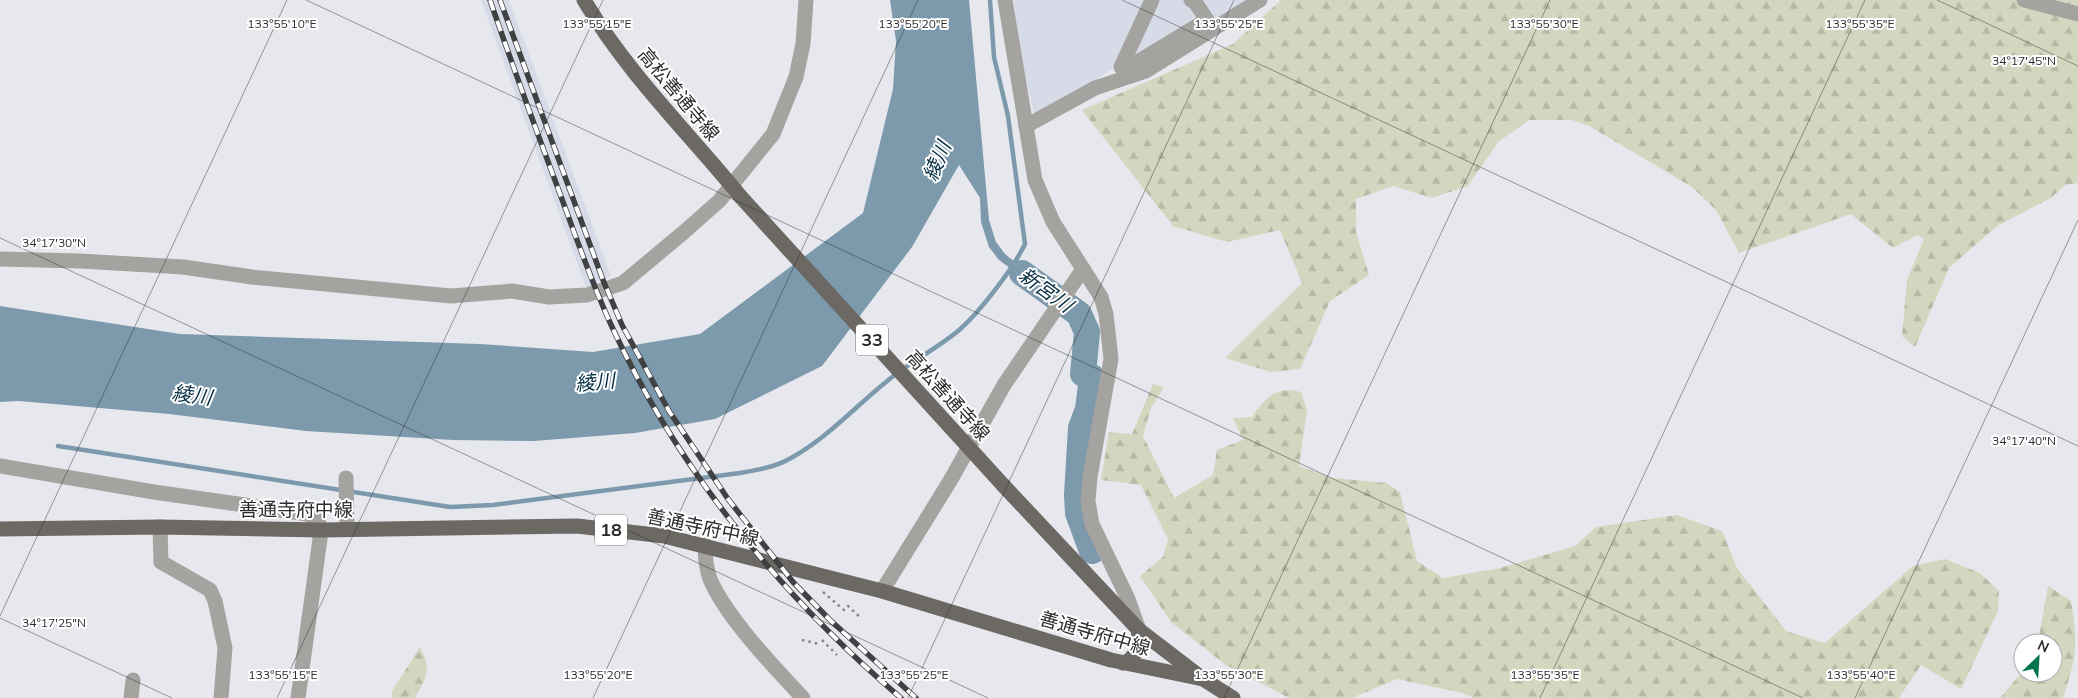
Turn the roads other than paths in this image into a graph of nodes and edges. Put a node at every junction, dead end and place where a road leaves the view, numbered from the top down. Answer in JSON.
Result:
{"nodes":[{"id":1,"x":584,"y":0,"type":"edge"},
{"id":2,"x":806,"y":0,"type":"edge"},
{"id":3,"x":1005,"y":0,"type":"edge"},
{"id":4,"x":1152,"y":0,"type":"edge"},
{"id":5,"x":1191,"y":0,"type":"edge"},
{"id":6,"x":1260,"y":0,"type":"edge"},
{"id":7,"x":2024,"y":0,"type":"edge"},
{"id":8,"x":2078,"y":14,"type":"edge"},
{"id":9,"x":1125,"y":59,"type":"junction"},
{"id":10,"x":1114,"y":82,"type":"junction"},
{"id":11,"x":1026,"y":126,"type":"junction"},
{"id":12,"x":736,"y":190,"type":"junction"},
{"id":13,"x":0,"y":259,"type":"edge"},
{"id":14,"x":1083,"y":269,"type":"junction"},
{"id":15,"x":0,"y":466,"type":"edge"},
{"id":16,"x":347,"y":489,"type":"dead end"},
{"id":17,"x":160,"y":527,"type":"junction"},
{"id":18,"x":0,"y":529,"type":"edge"},
{"id":19,"x":347,"y":529,"type":"junction"},
{"id":20,"x":321,"y":530,"type":"junction"},
{"id":21,"x":705,"y":545,"type":"junction"},
{"id":22,"x":882,"y":591,"type":"junction"},
{"id":23,"x":1139,"y":630,"type":"junction"},
{"id":24,"x":1123,"y":663,"type":"junction"},
{"id":25,"x":1202,"y":679,"type":"junction"},
{"id":26,"x":133,"y":680,"type":"dead end"},
{"id":27,"x":131,"y":698,"type":"edge"},
{"id":28,"x":221,"y":698,"type":"edge"},
{"id":29,"x":298,"y":698,"type":"edge"},
{"id":30,"x":803,"y":698,"type":"edge"},
{"id":31,"x":1234,"y":698,"type":"edge"}],
"edges":[{"from":1,"to":12,"type":"main road","name":"高松善通寺線","number":"33"},
{"from":2,"to":12,"type":"street"},
{"from":3,"to":11,"type":"street"},
{"from":4,"to":9,"type":"street"},
{"from":5,"to":9,"type":"street"},
{"from":6,"to":10,"type":"street"},
{"from":7,"to":8,"type":"street"},
{"from":9,"to":10,"type":"street"},
{"from":10,"to":11,"type":"street"},
{"from":11,"to":14,"type":"street"},
{"from":12,"to":13,"type":"street"},
{"from":12,"to":23,"type":"main road","name":"高松善通寺線","number":"33","bridge":true},
{"from":14,"to":22,"type":"street"},
{"from":14,"to":23,"type":"street"},
{"from":15,"to":20,"type":"street"},
{"from":16,"to":19,"type":"street"},
{"from":17,"to":18,"type":"main road","name":"善通寺府中線","number":"18"},
{"from":17,"to":20,"type":"main road","name":"善通寺府中線","number":"18"},
{"from":17,"to":28,"type":"street"},
{"from":19,"to":20,"type":"main road","name":"善通寺府中線","number":"18"},
{"from":19,"to":21,"type":"main road","name":"善通寺府中線","number":"18"},
{"from":20,"to":29,"type":"street"},
{"from":21,"to":22,"type":"main road","name":"善通寺府中線","number":"18"},
{"from":21,"to":30,"type":"street"},
{"from":22,"to":24,"type":"main road","name":"善通寺府中線","number":"18"},
{"from":23,"to":24,"type":"main road"},
{"from":23,"to":25,"type":"main road","name":"高松善通寺線","number":"33"},
{"from":24,"to":25,"type":"main road","name":"善通寺府中線","number":"18"},
{"from":25,"to":31,"type":"main road","name":"高松善通寺線","number":"33"},
{"from":26,"to":27,"type":"street"}]}
